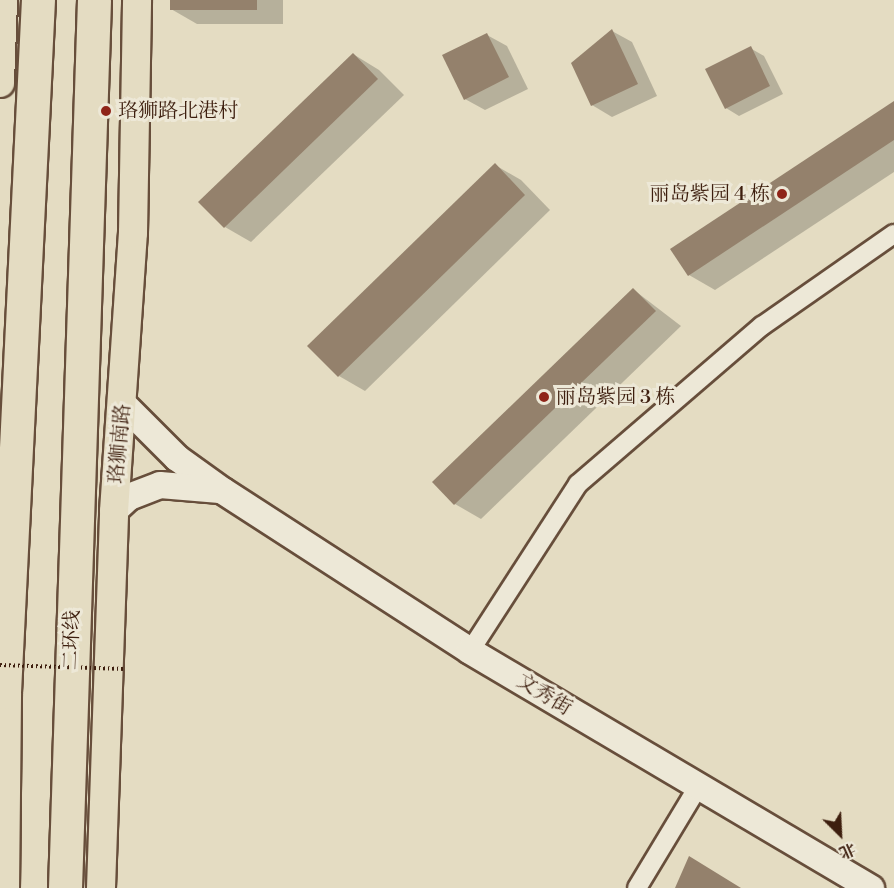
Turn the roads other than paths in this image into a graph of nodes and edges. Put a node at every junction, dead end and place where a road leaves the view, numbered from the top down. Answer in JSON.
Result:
{"nodes":[{"id":1,"x":3,"y":0,"type":"edge"},
{"id":2,"x":38,"y":0,"type":"edge"},
{"id":3,"x":93,"y":0,"type":"edge"},
{"id":4,"x":137,"y":0,"type":"edge"},
{"id":5,"x":0,"y":83,"type":"edge"},
{"id":6,"x":894,"y":234,"type":"edge"},
{"id":7,"x":124,"y":405,"type":"junction"},
{"id":8,"x":223,"y":490,"type":"junction"},
{"id":9,"x":114,"y":511,"type":"junction"},
{"id":10,"x":470,"y":651,"type":"junction"},
{"id":11,"x":1,"y":676,"type":"edge"},
{"id":12,"x":698,"y":786,"type":"junction"},
{"id":13,"x":2,"y":888,"type":"edge"},
{"id":14,"x":64,"y":888,"type":"edge"},
{"id":15,"x":101,"y":888,"type":"edge"},
{"id":16,"x":637,"y":888,"type":"edge"},
{"id":17,"x":871,"y":888,"type":"edge"}],
"edges":[{"from":1,"to":5,"type":"main road"},
{"from":2,"to":11,"type":"highway"},
{"from":3,"to":14,"type":"highway","name":"二环线"},
{"from":4,"to":7,"type":"main road","name":"珞狮南路"},
{"from":6,"to":10,"type":"street"},
{"from":7,"to":8,"type":"street","name":"文秀街"},
{"from":7,"to":9,"type":"main road","name":"珞狮南路"},
{"from":8,"to":9,"type":"street","name":"文秀街"},
{"from":8,"to":10,"type":"street","name":"文秀街"},
{"from":9,"to":15,"type":"main road","name":"珞狮南路"},
{"from":10,"to":12,"type":"street","name":"文秀街"},
{"from":11,"to":13,"type":"highway"},
{"from":12,"to":16,"type":"street"},
{"from":12,"to":17,"type":"street","name":"文秀街"}]}
